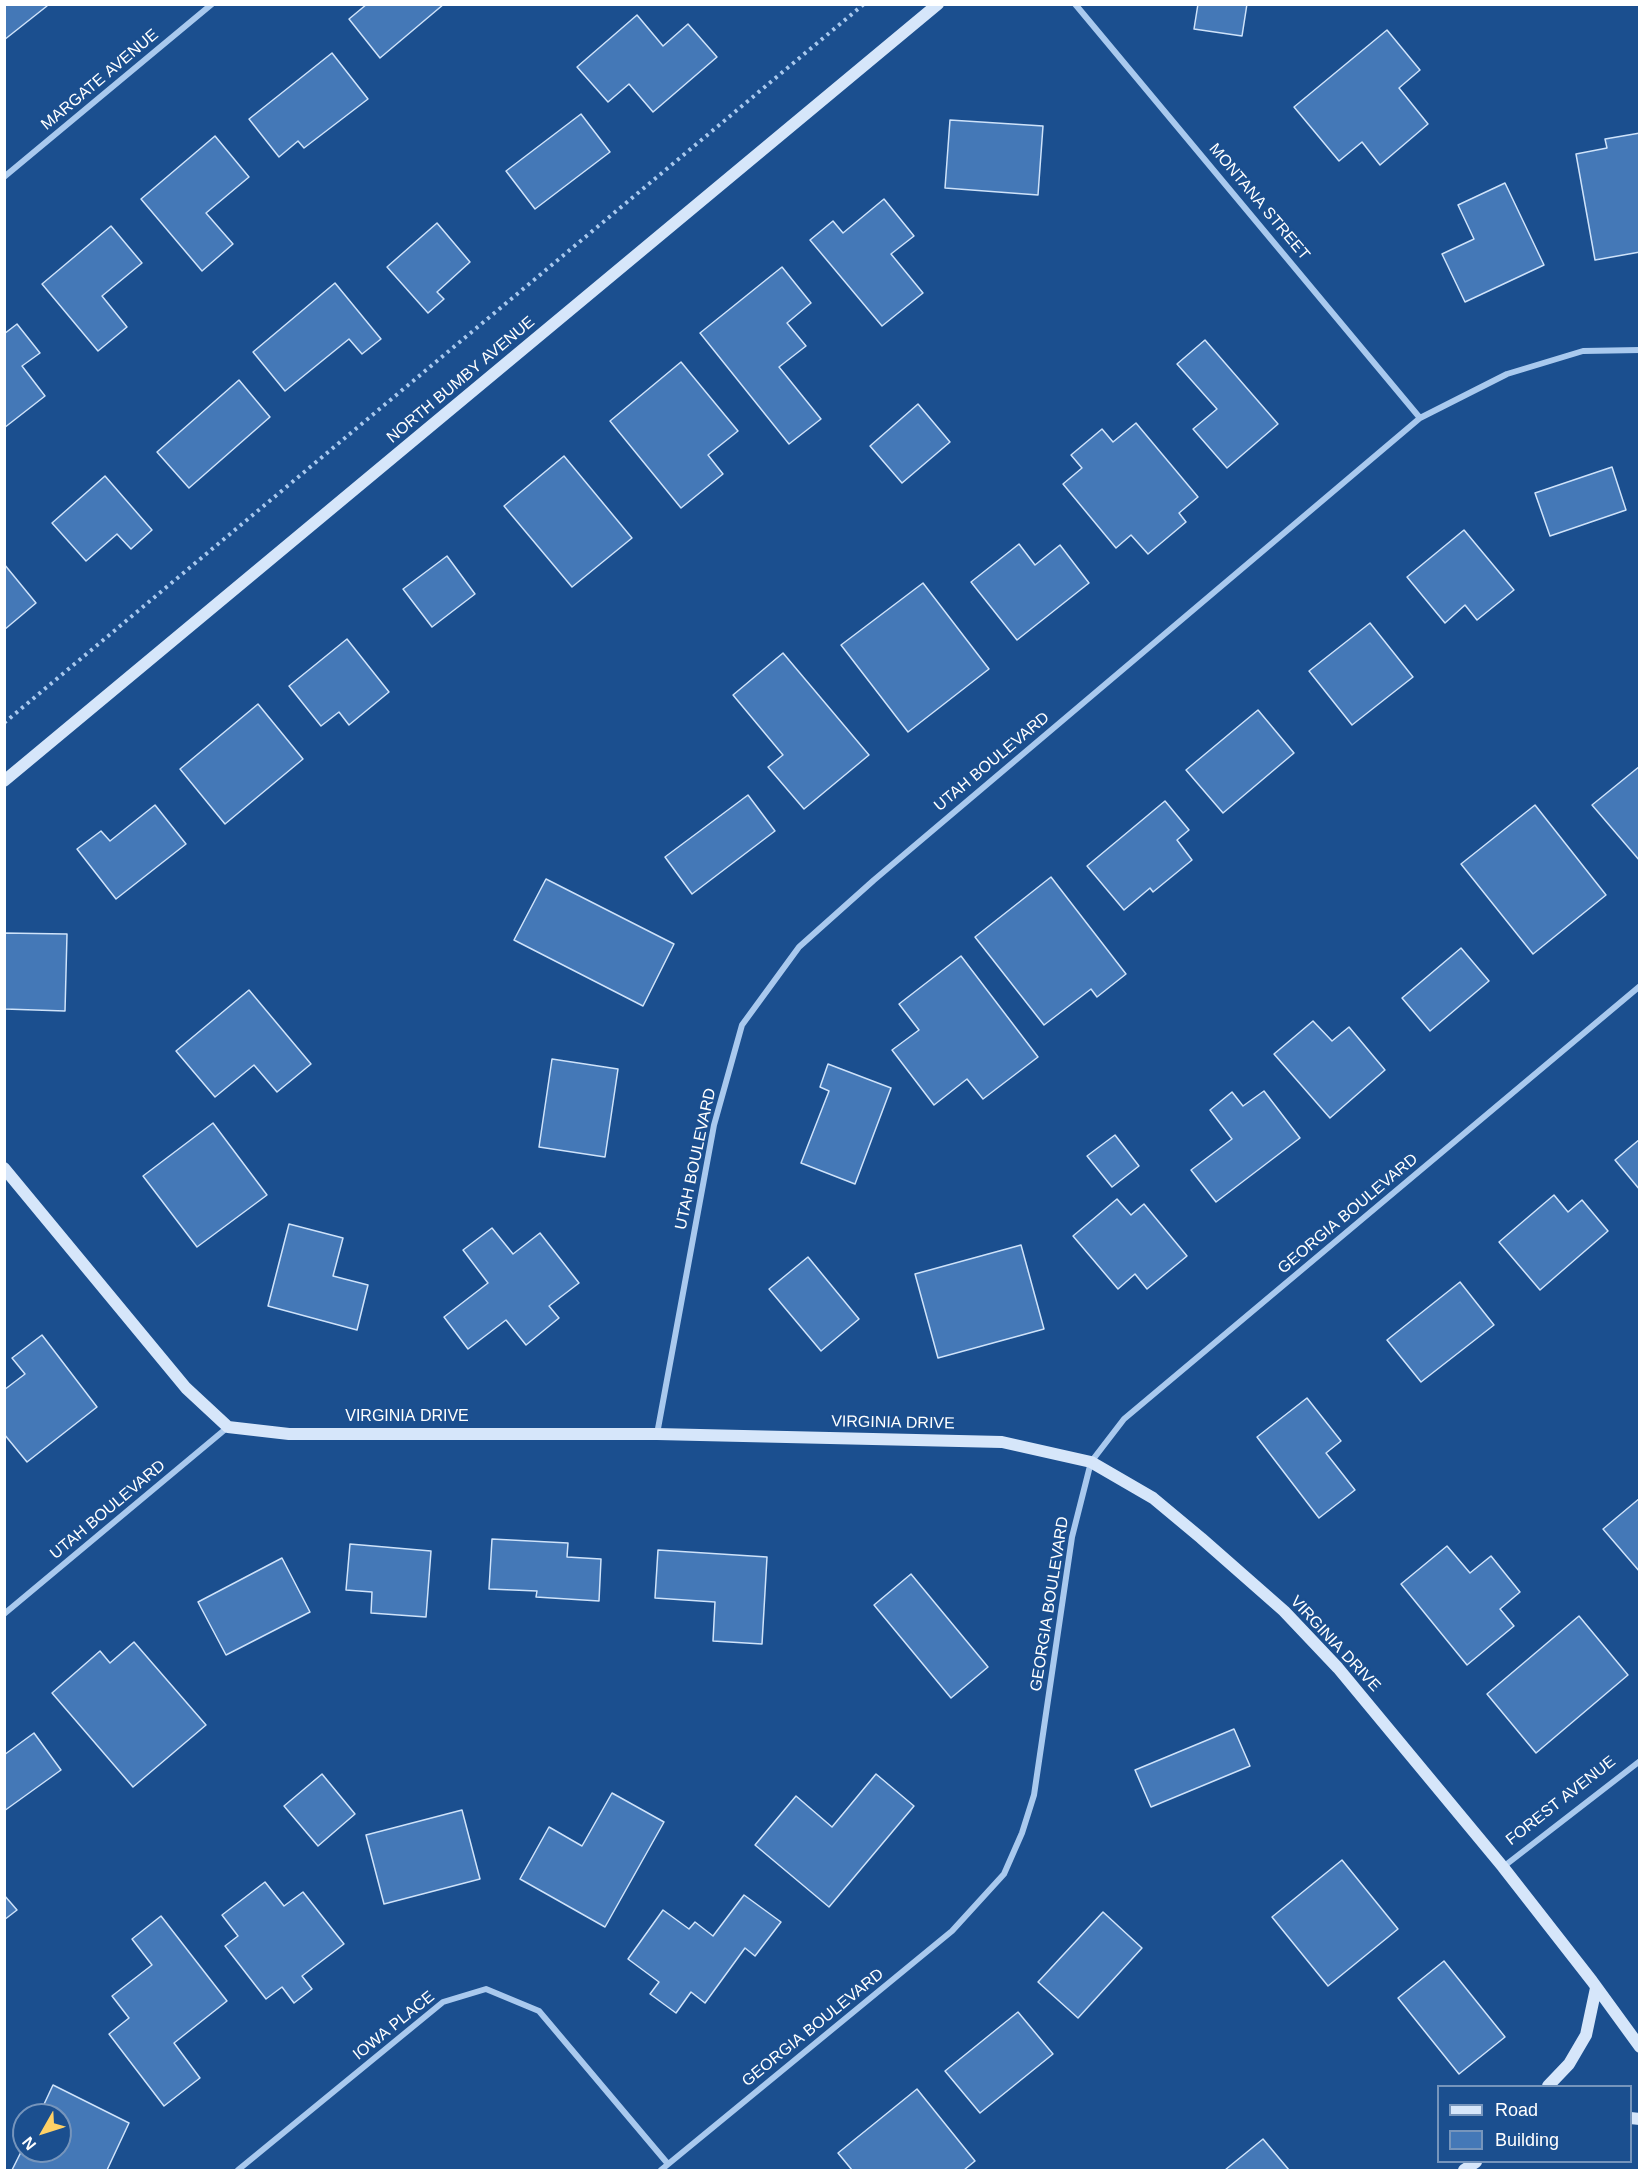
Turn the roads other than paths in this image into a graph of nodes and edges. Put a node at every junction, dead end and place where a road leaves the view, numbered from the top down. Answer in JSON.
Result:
{"nodes":[{"id":1,"x":212,"y":4,"type":"edge"},
{"id":2,"x":938,"y":4,"type":"edge"},
{"id":3,"x":1075,"y":4,"type":"edge"},
{"id":4,"x":4,"y":177,"type":"edge"},
{"id":5,"x":1640,"y":350,"type":"edge"},
{"id":6,"x":1420,"y":418,"type":"junction"},
{"id":7,"x":4,"y":781,"type":"edge"},
{"id":8,"x":1640,"y":986,"type":"edge"},
{"id":9,"x":4,"y":1168,"type":"edge"},
{"id":10,"x":228,"y":1427,"type":"junction"},
{"id":11,"x":657,"y":1434,"type":"junction"},
{"id":12,"x":1092,"y":1461,"type":"junction"},
{"id":13,"x":4,"y":1614,"type":"edge"},
{"id":14,"x":1640,"y":1761,"type":"edge"},
{"id":15,"x":1503,"y":1867,"type":"junction"},
{"id":16,"x":1596,"y":1988,"type":"junction"},
{"id":17,"x":1640,"y":2047,"type":"edge"},
{"id":18,"x":1549,"y":2085,"type":"edge"},
{"id":19,"x":668,"y":2164,"type":"junction"},
{"id":20,"x":238,"y":2170,"type":"edge"},
{"id":21,"x":661,"y":2170,"type":"edge"}],
"edges":[{"from":1,"to":4,"type":"street","name":"MARGATE AVENUE"},
{"from":2,"to":7,"type":"street","name":"NORTH BUMBY AVENUE"},
{"from":3,"to":6,"type":"street","name":"MONTANA STREET"},
{"from":5,"to":6,"type":"street","name":"UTAH BOULEVARD"},
{"from":6,"to":11,"type":"street","name":"UTAH BOULEVARD"},
{"from":8,"to":12,"type":"street","name":"GEORGIA BOULEVARD"},
{"from":9,"to":10,"type":"street"},
{"from":10,"to":11,"type":"street","name":"VIRGINIA DRIVE"},
{"from":10,"to":13,"type":"street","name":"UTAH BOULEVARD"},
{"from":11,"to":12,"type":"street","name":"VIRGINIA DRIVE"},
{"from":12,"to":15,"type":"street","name":"VIRGINIA DRIVE"},
{"from":12,"to":19,"type":"street","name":"GEORGIA BOULEVARD"},
{"from":14,"to":15,"type":"street","name":"FOREST AVENUE"},
{"from":15,"to":16,"type":"street","name":"VIRGINIA DRIVE"},
{"from":16,"to":17,"type":"street","name":"VIRGINIA DRIVE"},
{"from":16,"to":18,"type":"street"},
{"from":19,"to":20,"type":"street","name":"IOWA PLACE"},
{"from":19,"to":21,"type":"street","name":"GEORGIA BOULEVARD"}]}
